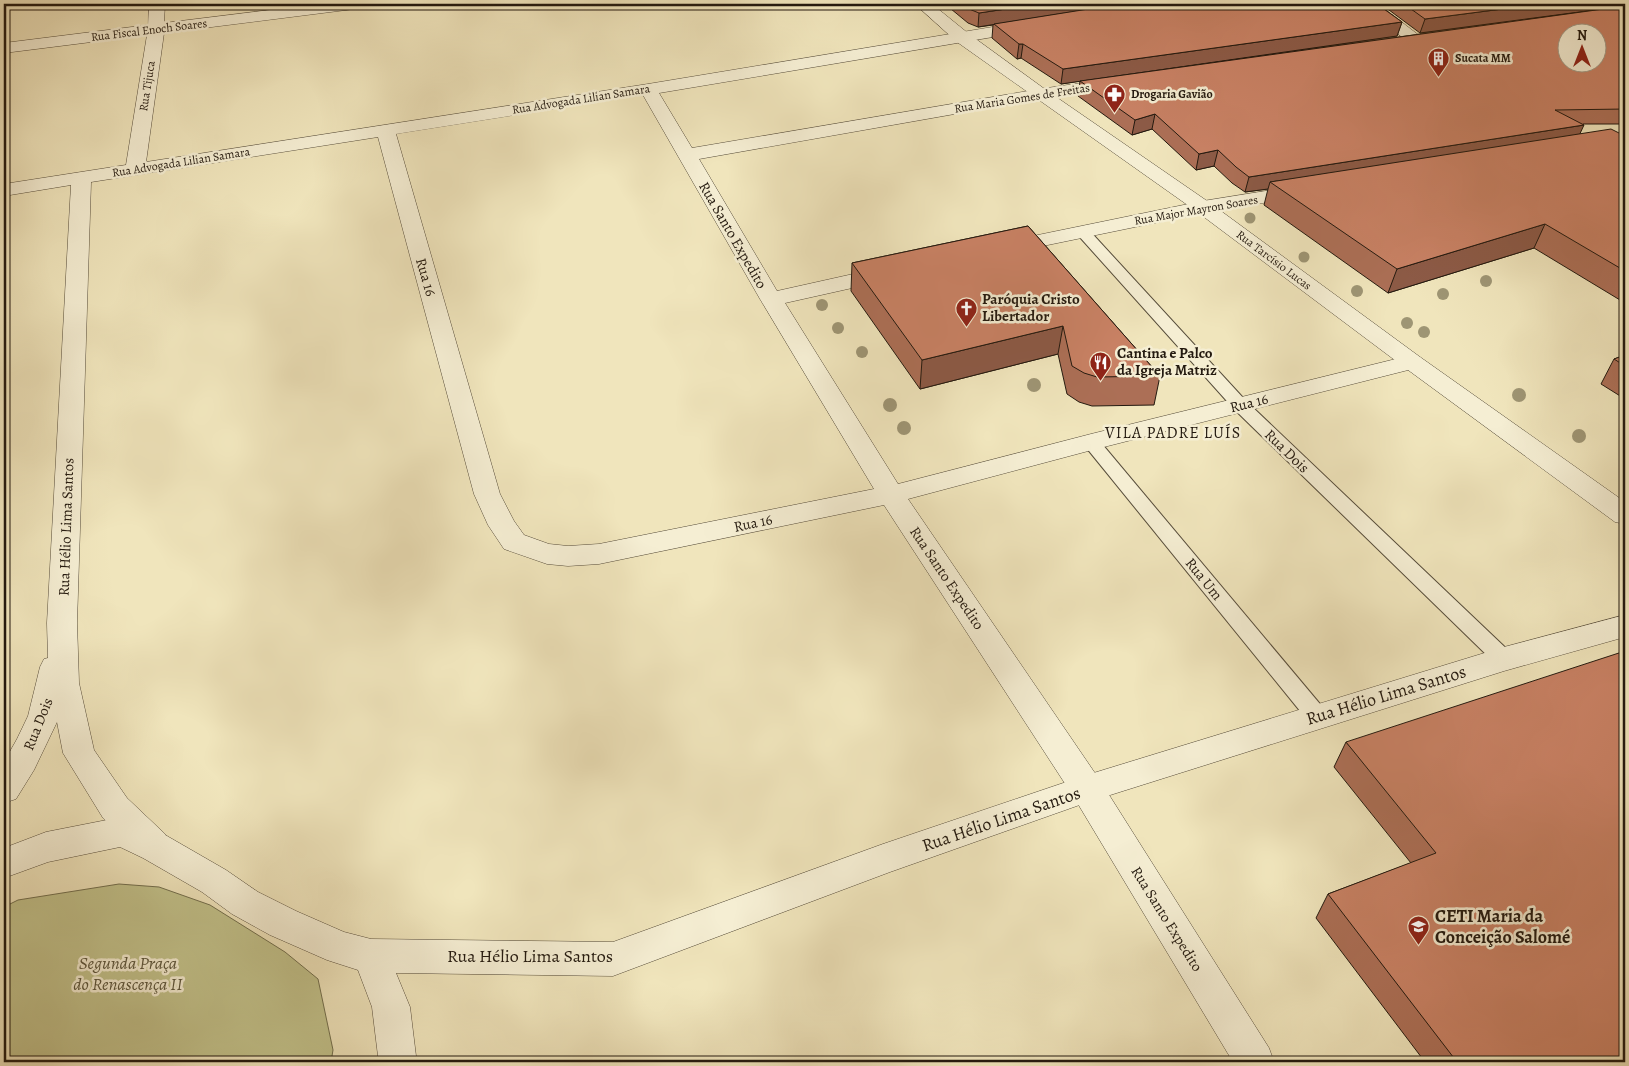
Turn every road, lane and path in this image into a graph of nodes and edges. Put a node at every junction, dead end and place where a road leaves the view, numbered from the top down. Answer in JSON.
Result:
{"nodes":[{"id":1,"x":157,"y":4,"type":"edge"},
{"id":2,"x":354,"y":4,"type":"edge"},
{"id":3,"x":923,"y":4,"type":"edge"},
{"id":4,"x":1368,"y":4,"type":"edge"},
{"id":5,"x":1048,"y":23,"type":"edge"},
{"id":6,"x":156,"y":30,"type":"junction"},
{"id":7,"x":1436,"y":37,"type":"edge"},
{"id":8,"x":963,"y":38,"type":"junction"},
{"id":9,"x":1417,"y":40,"type":"junction"},
{"id":10,"x":1398,"y":42,"type":"edge"},
{"id":11,"x":4,"y":48,"type":"edge"},
{"id":12,"x":1136,"y":80,"type":"edge"},
{"id":13,"x":648,"y":89,"type":"junction"},
{"id":14,"x":1040,"y":94,"type":"junction"},
{"id":15,"x":385,"y":130,"type":"junction"},
{"id":16,"x":687,"y":155,"type":"junction"},
{"id":17,"x":134,"y":169,"type":"junction"},
{"id":18,"x":81,"y":178,"type":"junction"},
{"id":19,"x":1321,"y":188,"type":"edge"},
{"id":20,"x":4,"y":190,"type":"edge"},
{"id":21,"x":1203,"y":207,"type":"junction"},
{"id":22,"x":1082,"y":232,"type":"junction"},
{"id":23,"x":984,"y":252,"type":"edge"},
{"id":24,"x":907,"y":269,"type":"edge"},
{"id":25,"x":771,"y":299,"type":"junction"},
{"id":26,"x":1412,"y":362,"type":"junction"},
{"id":27,"x":1240,"y":406,"type":"junction"},
{"id":28,"x":1090,"y":442,"type":"junction"},
{"id":29,"x":891,"y":494,"type":"junction"},
{"id":30,"x":1625,"y":515,"type":"edge"},
{"id":31,"x":62,"y":623,"type":"junction"},
{"id":32,"x":1625,"y":626,"type":"edge"},
{"id":33,"x":1504,"y":659,"type":"junction"},
{"id":34,"x":1317,"y":716,"type":"junction"},
{"id":35,"x":4,"y":789,"type":"edge"},
{"id":36,"x":1087,"y":789,"type":"junction"},
{"id":37,"x":155,"y":847,"type":"junction"},
{"id":38,"x":4,"y":863,"type":"edge"},
{"id":39,"x":371,"y":956,"type":"junction"},
{"id":40,"x":395,"y":1062,"type":"edge"},
{"id":41,"x":1255,"y":1062,"type":"edge"}],
"edges":[{"from":1,"to":6,"type":"street","name":"Rua Tijuca"},
{"from":2,"to":6,"type":"street","name":"Rua Fiscal Enoch Soares"},
{"from":3,"to":8,"type":"street","name":"Rua Tarcísio Lucas"},
{"from":4,"to":9,"type":"street"},
{"from":5,"to":8,"type":"street","name":"Rua Advogada Lilian Samara"},
{"from":6,"to":11,"type":"street","name":"Rua Fiscal Enoch Soares"},
{"from":6,"to":17,"type":"street","name":"Rua Tijuca"},
{"from":7,"to":9,"type":"street"},
{"from":8,"to":13,"type":"street","name":"Rua Advogada Lilian Samara"},
{"from":8,"to":14,"type":"street","name":"Rua Tarcísio Lucas"},
{"from":9,"to":10,"type":"street"},
{"from":12,"to":14,"type":"street","name":"Rua Maria Gomes de Freitas"},
{"from":13,"to":15,"type":"street","name":"Rua Advogada Lilian Samara"},
{"from":13,"to":16,"type":"street","name":"Rua Santo Expedito"},
{"from":14,"to":16,"type":"street","name":"Rua Maria Gomes de Freitas"},
{"from":14,"to":21,"type":"street","name":"Rua Tarcísio Lucas"},
{"from":15,"to":17,"type":"street","name":"Rua Advogada Lilian Samara"},
{"from":15,"to":29,"type":"street","name":"Rua 16"},
{"from":16,"to":25,"type":"street","name":"Rua Santo Expedito"},
{"from":17,"to":18,"type":"street","name":"Rua Advogada Lilian Samara"},
{"from":18,"to":20,"type":"street","name":"Rua Advogada Lilian Samara"},
{"from":18,"to":31,"type":"street","name":"Rua Hélio Lima Santos"},
{"from":19,"to":21,"type":"street","name":"Rua Major Mayron Soares"},
{"from":21,"to":22,"type":"street","name":"Rua Major Mayron Soares"},
{"from":21,"to":26,"type":"street","name":"Rua Tarcísio Lucas"},
{"from":22,"to":23,"type":"street","name":"Rua Major Mayron Soares"},
{"from":22,"to":27,"type":"lane","name":"Rua Dois"},
{"from":24,"to":25,"type":"street"},
{"from":25,"to":29,"type":"street","name":"Rua Santo Expedito"},
{"from":26,"to":27,"type":"street","name":"Rua 16"},
{"from":26,"to":30,"type":"street","name":"Rua Tarcísio Lucas"},
{"from":27,"to":28,"type":"street","name":"Rua 16"},
{"from":27,"to":33,"type":"lane","name":"Rua Dois"},
{"from":28,"to":29,"type":"street","name":"Rua 16"},
{"from":28,"to":34,"type":"lane","name":"Rua Um"},
{"from":29,"to":36,"type":"street","name":"Rua Santo Expedito"},
{"from":31,"to":35,"type":"street","name":"Rua Dois"},
{"from":31,"to":37,"type":"street","name":"Rua Hélio Lima Santos"},
{"from":32,"to":33,"type":"street","name":"Rua Hélio Lima Santos"},
{"from":33,"to":34,"type":"street","name":"Rua Hélio Lima Santos"},
{"from":34,"to":36,"type":"street","name":"Rua Hélio Lima Santos"},
{"from":36,"to":39,"type":"street","name":"Rua Hélio Lima Santos"},
{"from":36,"to":41,"type":"street","name":"Rua Santo Expedito"},
{"from":37,"to":38,"type":"street"},
{"from":37,"to":39,"type":"street","name":"Rua Hélio Lima Santos"},
{"from":39,"to":40,"type":"street"}]}
